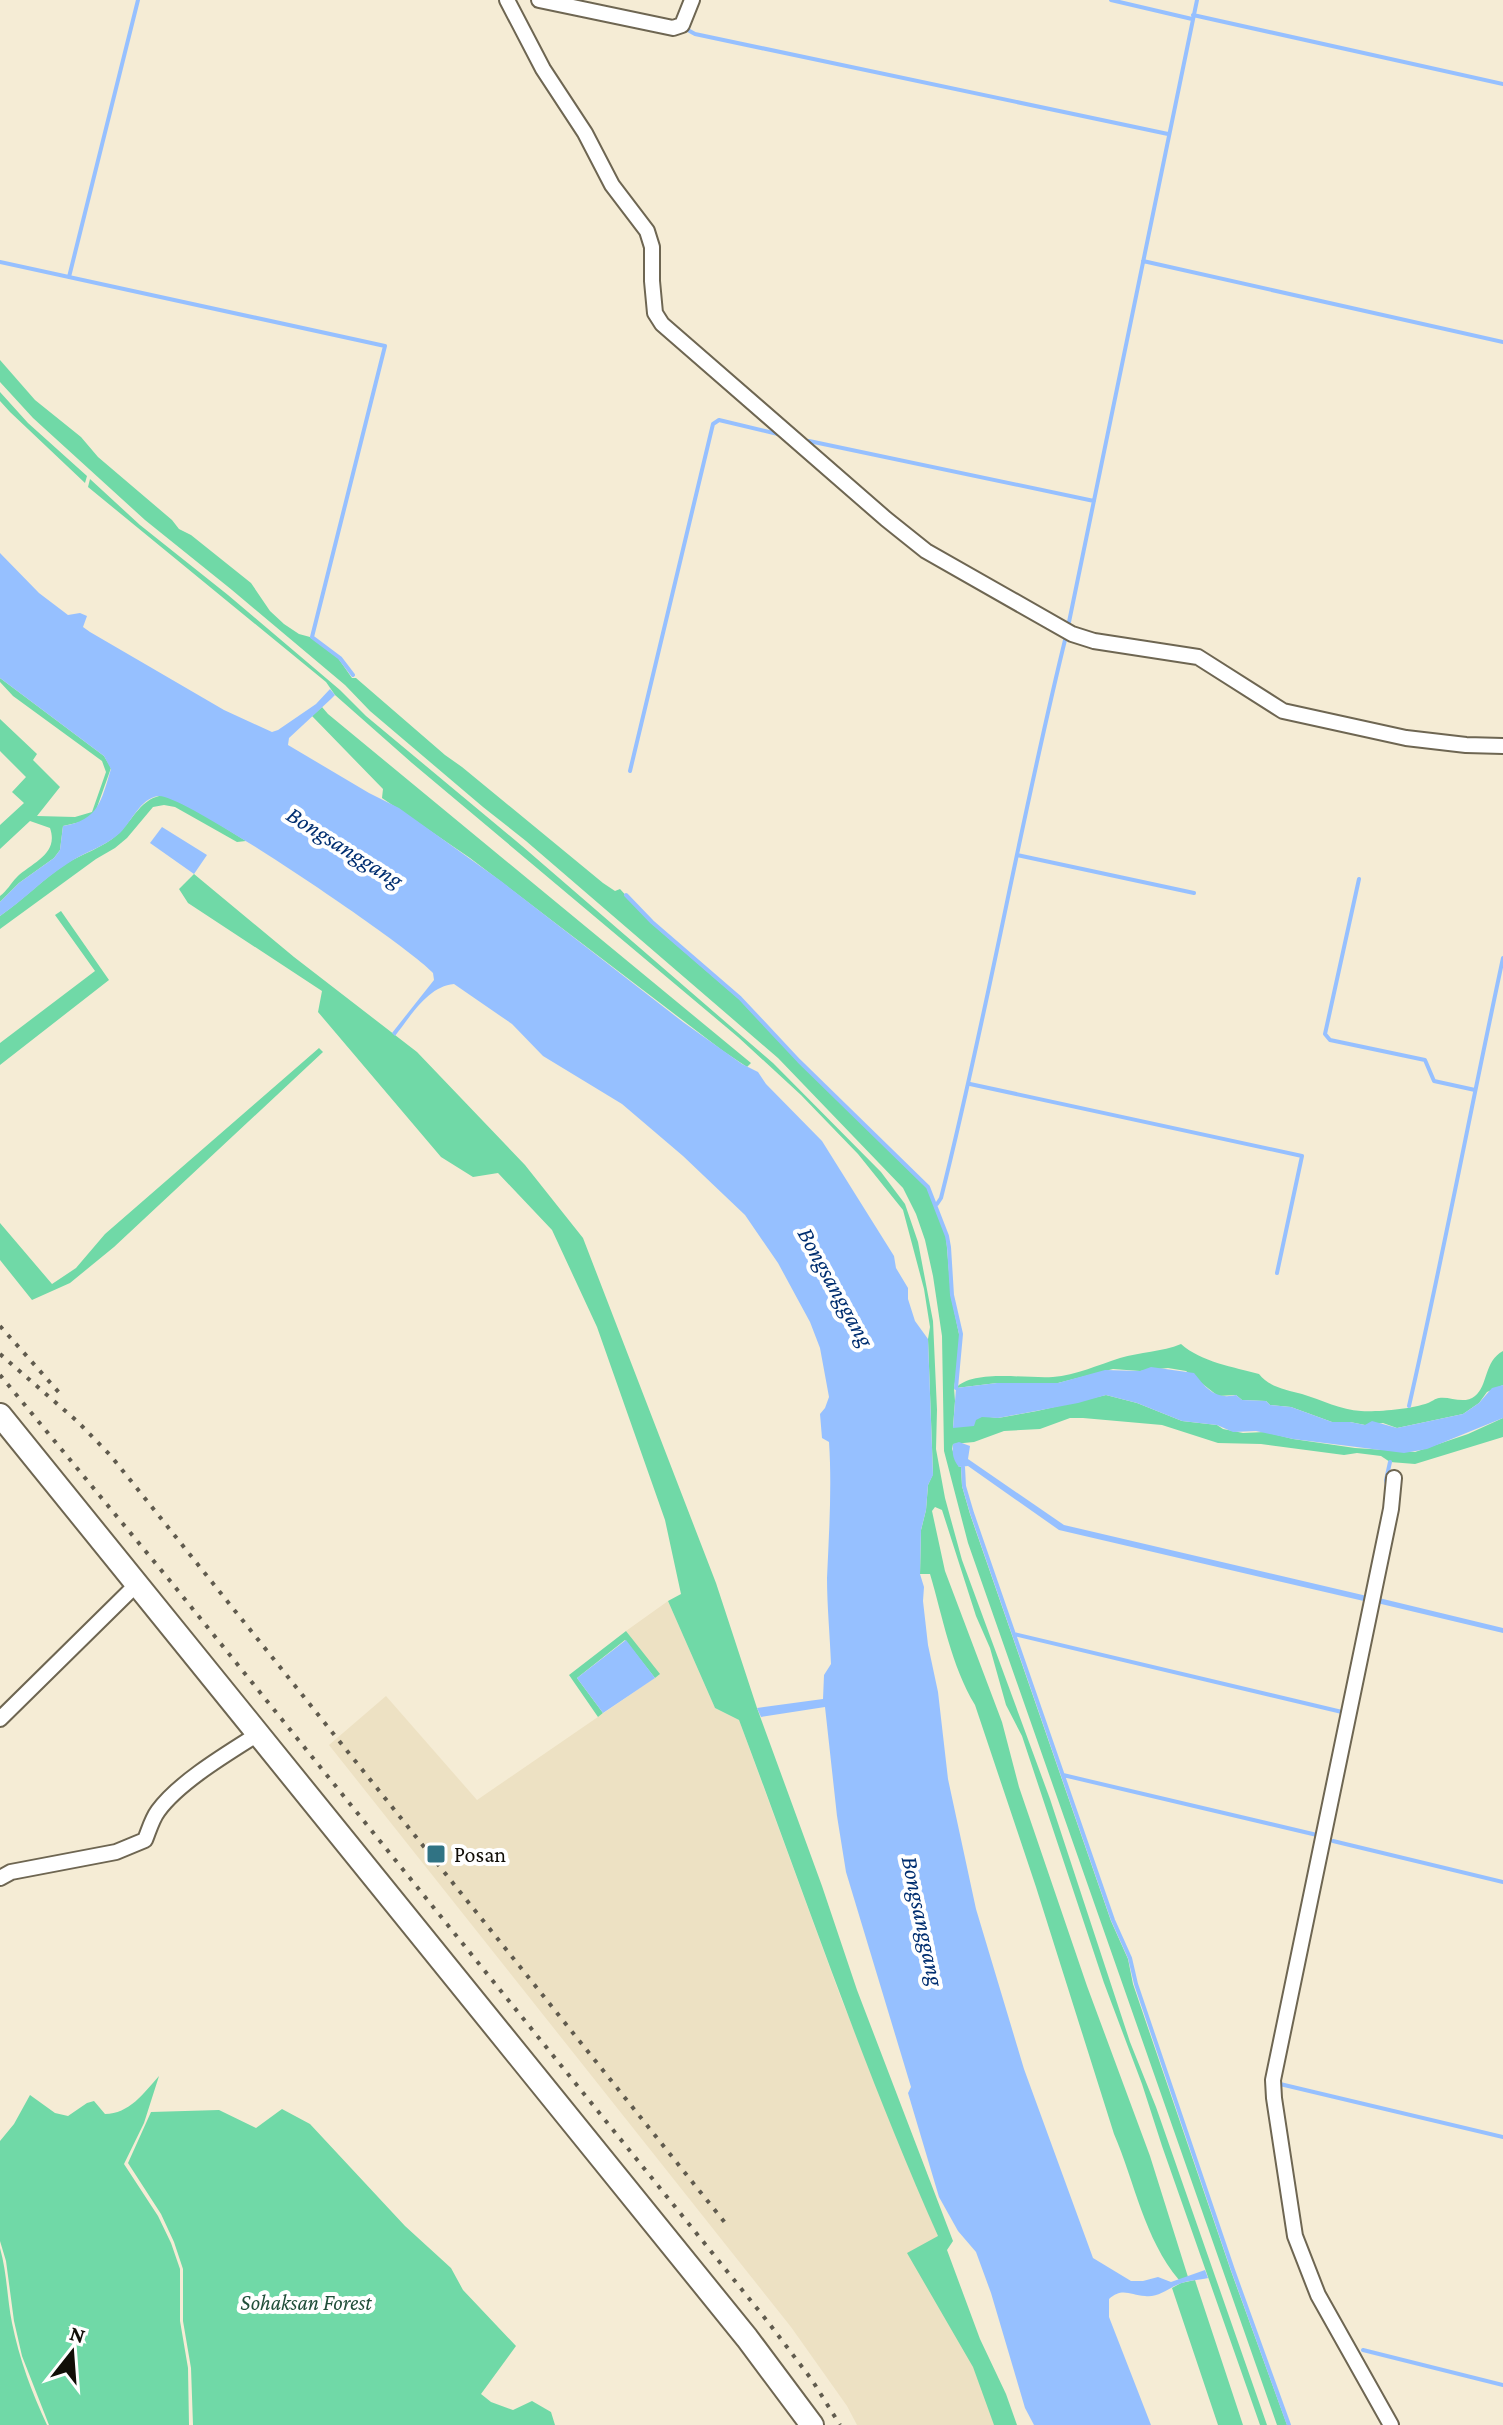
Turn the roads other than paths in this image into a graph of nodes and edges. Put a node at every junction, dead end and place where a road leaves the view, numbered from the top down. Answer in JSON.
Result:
{"nodes":[{"id":1,"x":507,"y":0,"type":"edge"},
{"id":2,"x":539,"y":0,"type":"edge"},
{"id":3,"x":692,"y":0,"type":"edge"},
{"id":4,"x":1503,"y":746,"type":"edge"},
{"id":5,"x":0,"y":1415,"type":"edge"},
{"id":6,"x":1394,"y":1478,"type":"dead end"},
{"id":7,"x":136,"y":1585,"type":"junction"},
{"id":8,"x":0,"y":1719,"type":"edge"},
{"id":9,"x":258,"y":1734,"type":"junction"},
{"id":10,"x":0,"y":1878,"type":"edge"},
{"id":11,"x":812,"y":2425,"type":"edge"},
{"id":12,"x":1391,"y":2425,"type":"edge"}],
"edges":[{"from":1,"to":4,"type":"street"},
{"from":2,"to":3,"type":"street"},
{"from":5,"to":7,"type":"main road"},
{"from":6,"to":12,"type":"street"},
{"from":7,"to":8,"type":"street"},
{"from":7,"to":9,"type":"main road"},
{"from":9,"to":10,"type":"street"},
{"from":9,"to":11,"type":"main road"}]}
